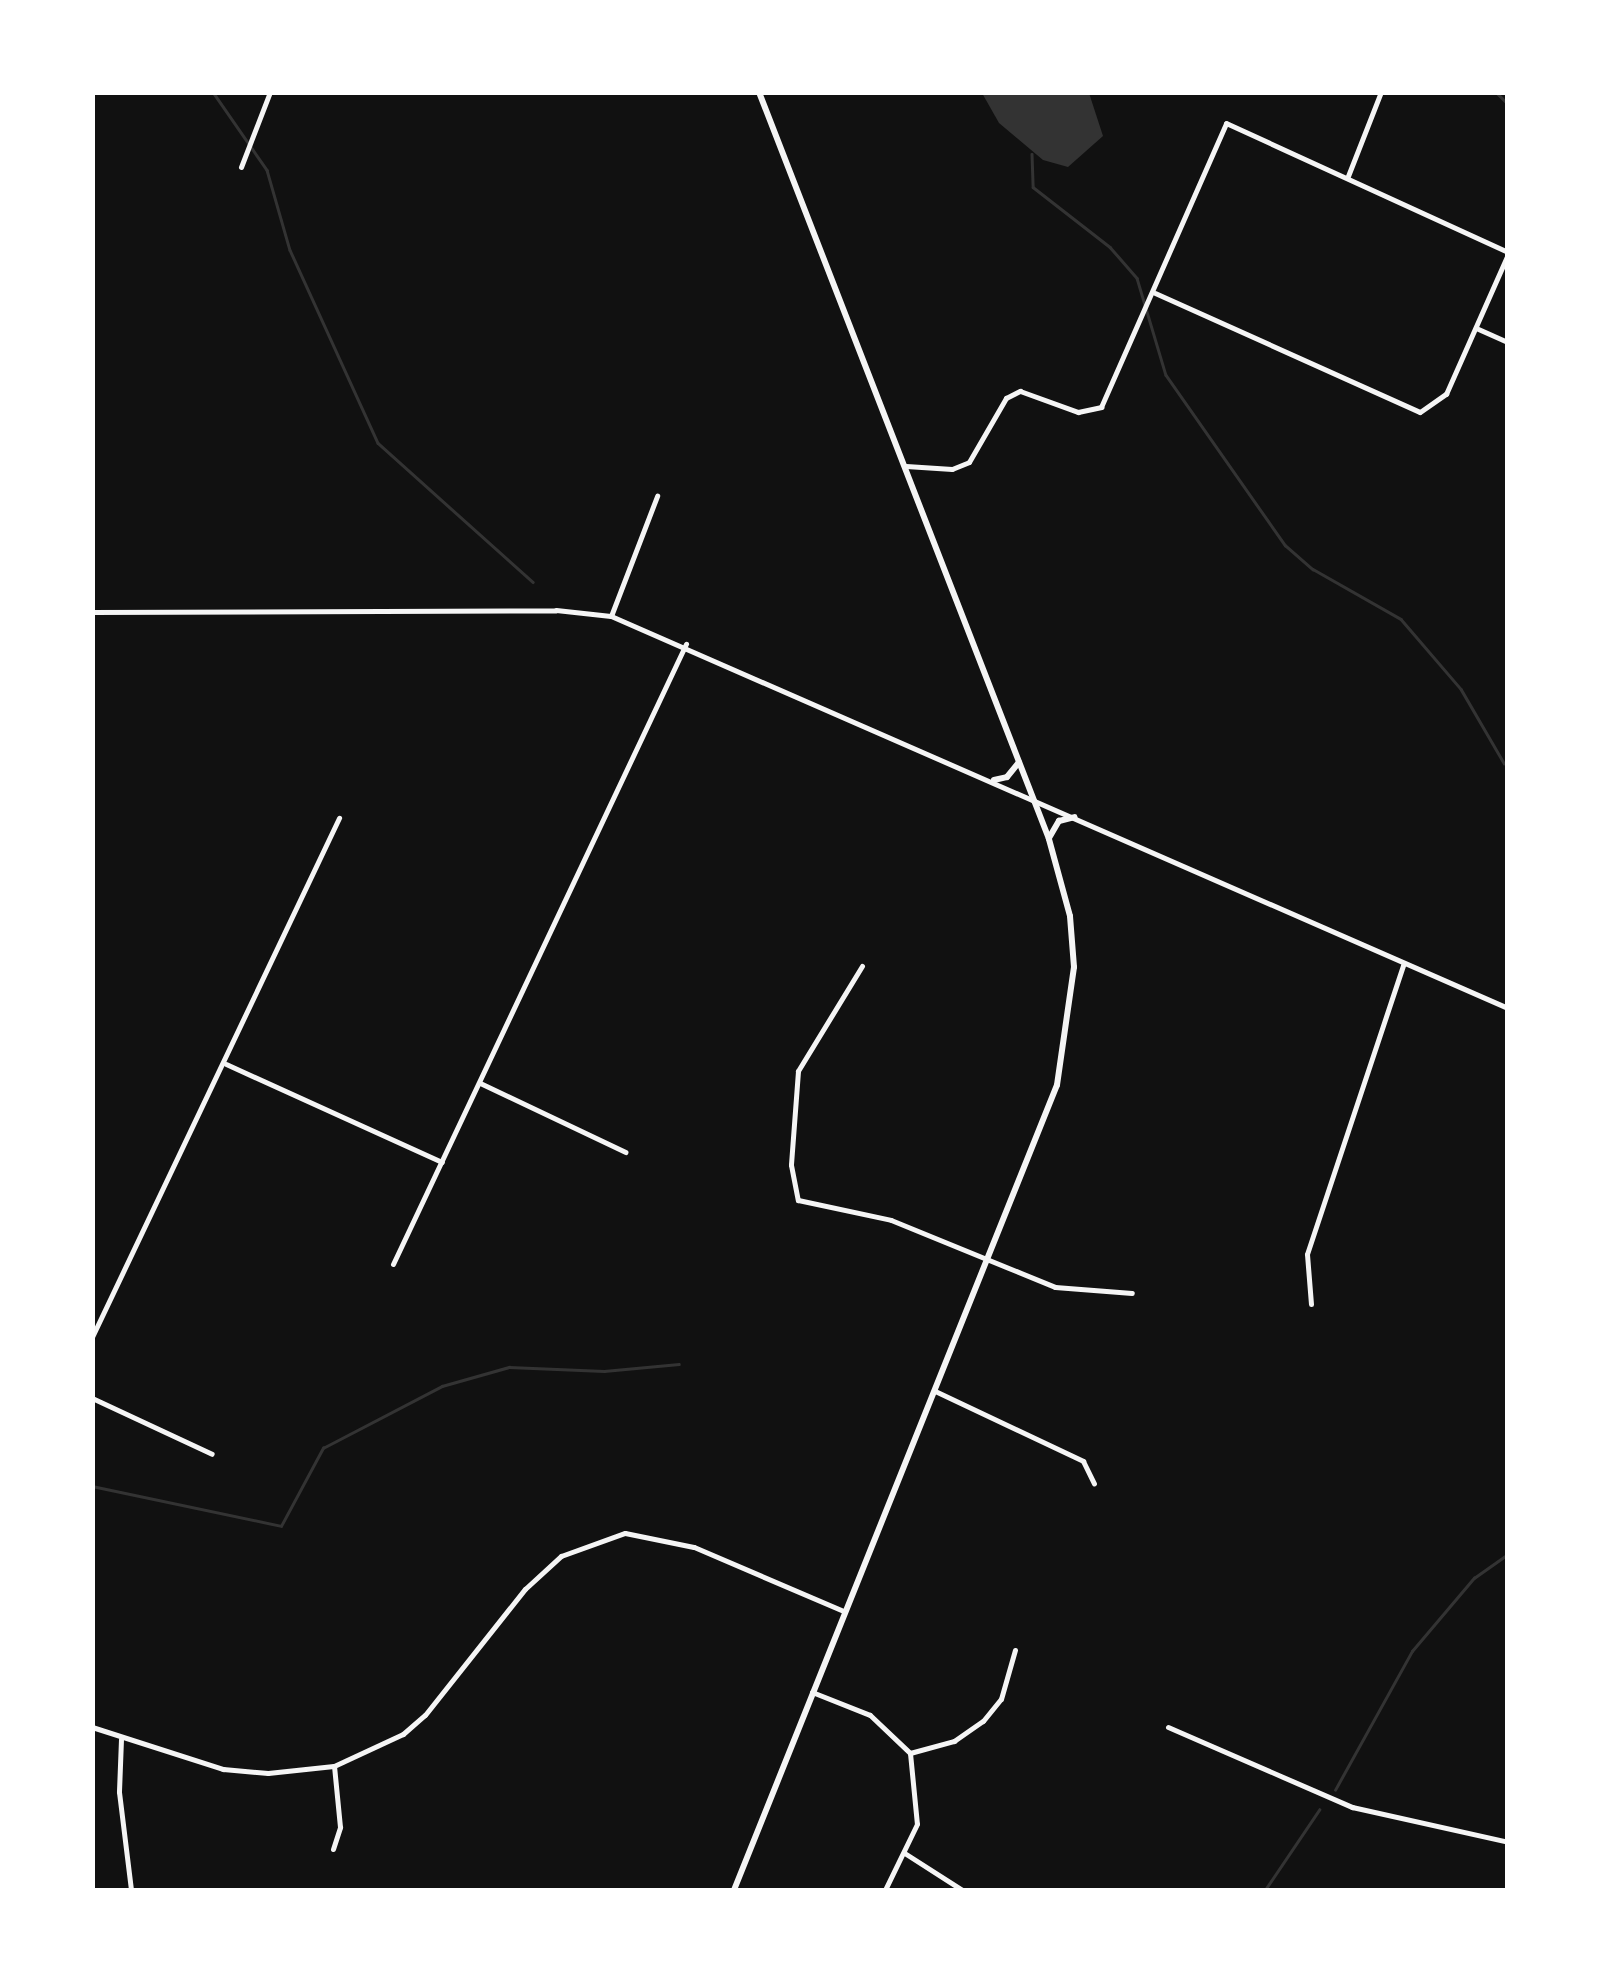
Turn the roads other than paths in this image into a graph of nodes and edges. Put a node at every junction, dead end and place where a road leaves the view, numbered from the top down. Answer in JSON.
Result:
{"nodes":[{"id":1,"x":270,"y":92,"type":"edge"},
{"id":2,"x":759,"y":92,"type":"edge"},
{"id":3,"x":1381,"y":92,"type":"edge"},
{"id":4,"x":241,"y":166,"type":"dead end"},
{"id":5,"x":1348,"y":176,"type":"junction"},
{"id":6,"x":1508,"y":253,"type":"edge"},
{"id":7,"x":1153,"y":292,"type":"junction"},
{"id":8,"x":1476,"y":328,"type":"junction"},
{"id":9,"x":1508,"y":342,"type":"edge"},
{"id":10,"x":906,"y":466,"type":"junction"},
{"id":11,"x":658,"y":496,"type":"dead end"},
{"id":12,"x":92,"y":612,"type":"edge"},
{"id":13,"x":611,"y":616,"type":"junction"},
{"id":14,"x":686,"y":644,"type":"junction"},
{"id":15,"x":1020,"y":761,"type":"junction"},
{"id":16,"x":994,"y":780,"type":"junction"},
{"id":17,"x":1034,"y":798,"type":"junction"},
{"id":18,"x":1074,"y":817,"type":"junction"},
{"id":19,"x":339,"y":818,"type":"dead end"},
{"id":20,"x":1049,"y":840,"type":"junction"},
{"id":21,"x":1403,"y":965,"type":"junction"},
{"id":22,"x":862,"y":966,"type":"dead end"},
{"id":23,"x":1508,"y":1008,"type":"edge"},
{"id":24,"x":225,"y":1064,"type":"junction"},
{"id":25,"x":480,"y":1083,"type":"junction"},
{"id":26,"x":625,"y":1152,"type":"dead end"},
{"id":27,"x":442,"y":1162,"type":"junction"},
{"id":28,"x":989,"y":1259,"type":"junction"},
{"id":29,"x":393,"y":1264,"type":"dead end"},
{"id":30,"x":1132,"y":1293,"type":"dead end"},
{"id":31,"x":1311,"y":1304,"type":"dead end"},
{"id":32,"x":92,"y":1337,"type":"edge"},
{"id":33,"x":934,"y":1391,"type":"junction"},
{"id":34,"x":92,"y":1398,"type":"edge"},
{"id":35,"x":212,"y":1454,"type":"dead end"},
{"id":36,"x":1094,"y":1484,"type":"dead end"},
{"id":37,"x":843,"y":1611,"type":"junction"},
{"id":38,"x":1015,"y":1650,"type":"dead end"},
{"id":39,"x":812,"y":1692,"type":"junction"},
{"id":40,"x":92,"y":1727,"type":"edge"},
{"id":41,"x":1168,"y":1728,"type":"dead end"},
{"id":42,"x":121,"y":1739,"type":"junction"},
{"id":43,"x":910,"y":1753,"type":"junction"},
{"id":44,"x":334,"y":1766,"type":"junction"},
{"id":45,"x":1508,"y":1842,"type":"edge"},
{"id":46,"x":334,"y":1849,"type":"dead end"},
{"id":47,"x":904,"y":1853,"type":"junction"},
{"id":48,"x":131,"y":1890,"type":"edge"},
{"id":49,"x":734,"y":1890,"type":"edge"},
{"id":50,"x":884,"y":1890,"type":"edge"},
{"id":51,"x":962,"y":1890,"type":"edge"}],
"edges":[{"from":1,"to":4,"type":"street"},
{"from":2,"to":10,"type":"street"},
{"from":3,"to":5,"type":"street"},
{"from":5,"to":6,"type":"street"},
{"from":5,"to":7,"type":"street"},
{"from":6,"to":8,"type":"street"},
{"from":7,"to":8,"type":"street"},
{"from":7,"to":10,"type":"street"},
{"from":8,"to":9,"type":"street"},
{"from":10,"to":15,"type":"street"},
{"from":11,"to":13,"type":"street"},
{"from":12,"to":13,"type":"street"},
{"from":13,"to":14,"type":"street"},
{"from":14,"to":16,"type":"street"},
{"from":14,"to":25,"type":"street"},
{"from":15,"to":16,"type":"street"},
{"from":15,"to":17,"type":"street"},
{"from":16,"to":17,"type":"street"},
{"from":17,"to":18,"type":"street"},
{"from":17,"to":20,"type":"street"},
{"from":18,"to":20,"type":"street"},
{"from":18,"to":21,"type":"street"},
{"from":19,"to":24,"type":"street"},
{"from":20,"to":28,"type":"street"},
{"from":21,"to":23,"type":"street"},
{"from":21,"to":31,"type":"street"},
{"from":22,"to":28,"type":"street"},
{"from":24,"to":27,"type":"street"},
{"from":24,"to":32,"type":"street"},
{"from":25,"to":26,"type":"street"},
{"from":25,"to":27,"type":"street"},
{"from":27,"to":29,"type":"street"},
{"from":28,"to":30,"type":"street"},
{"from":28,"to":33,"type":"street"},
{"from":33,"to":36,"type":"street"},
{"from":33,"to":37,"type":"street"},
{"from":34,"to":35,"type":"street"},
{"from":37,"to":39,"type":"street"},
{"from":37,"to":44,"type":"street"},
{"from":38,"to":43,"type":"street"},
{"from":39,"to":43,"type":"street"},
{"from":39,"to":49,"type":"street"},
{"from":40,"to":42,"type":"street"},
{"from":41,"to":45,"type":"street"},
{"from":42,"to":44,"type":"street"},
{"from":42,"to":48,"type":"street"},
{"from":43,"to":47,"type":"street"},
{"from":44,"to":46,"type":"street"},
{"from":47,"to":50,"type":"street"},
{"from":47,"to":51,"type":"street"}]}
